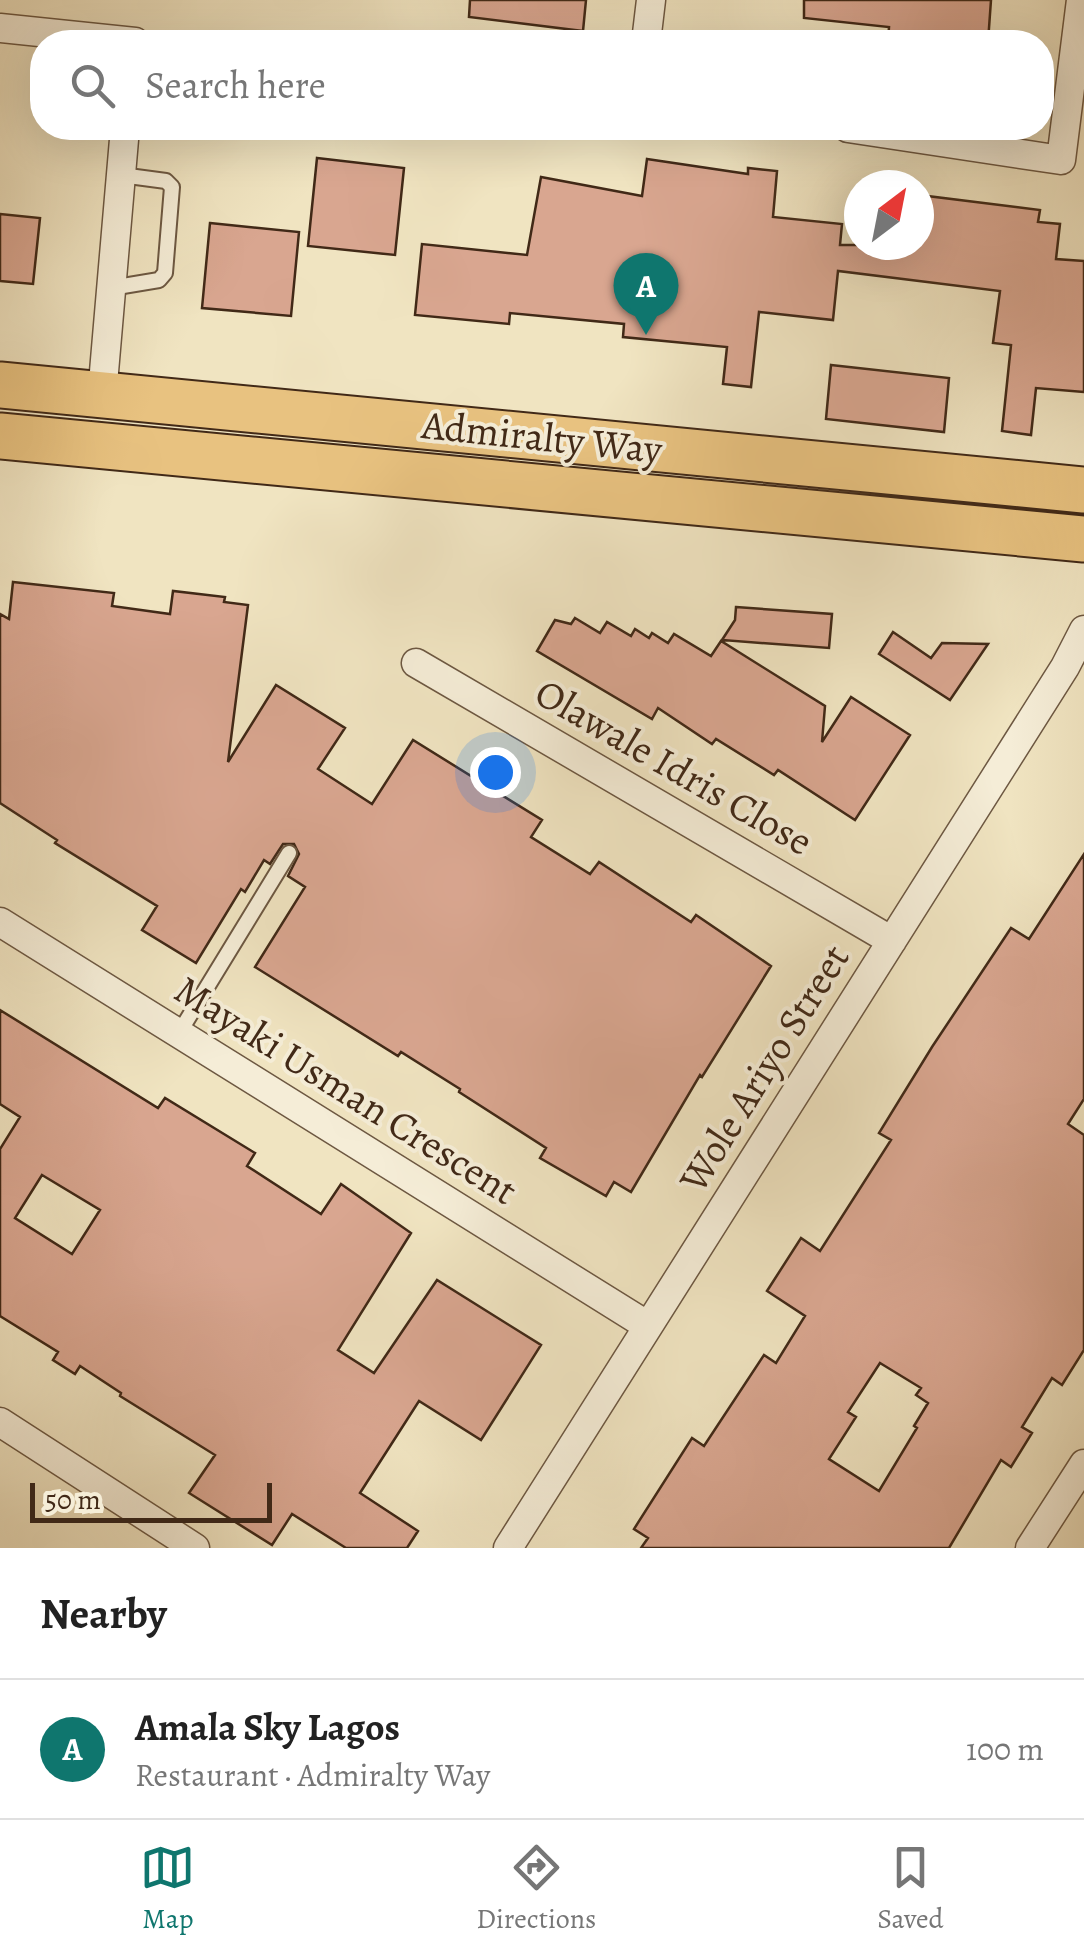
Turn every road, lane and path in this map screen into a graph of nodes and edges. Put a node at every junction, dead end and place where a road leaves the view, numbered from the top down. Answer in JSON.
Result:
{"nodes":[{"id":1,"x":651,"y":0,"type":"edge"},
{"id":2,"x":1081,"y":0,"type":"edge"},
{"id":3,"x":0,"y":28,"type":"edge"},
{"id":4,"x":647,"y":30,"type":"edge"},
{"id":5,"x":30,"y":31,"type":"edge"},
{"id":6,"x":124,"y":140,"type":"edge"},
{"id":7,"x":927,"y":140,"type":"edge"},
{"id":8,"x":1073,"y":162,"type":"edge"},
{"id":9,"x":121,"y":175,"type":"junction"},
{"id":10,"x":111,"y":288,"type":"junction"},
{"id":11,"x":0,"y":385,"type":"edge"},
{"id":12,"x":102,"y":394,"type":"junction"},
{"id":13,"x":0,"y":436,"type":"edge"},
{"id":14,"x":1084,"y":490,"type":"edge"},
{"id":15,"x":1084,"y":539,"type":"edge"},
{"id":16,"x":1084,"y":630,"type":"edge"},
{"id":17,"x":416,"y":662,"type":"dead end"},
{"id":18,"x":289,"y":853,"type":"dead end"},
{"id":19,"x":0,"y":922,"type":"edge"},
{"id":20,"x":892,"y":941,"type":"junction"},
{"id":21,"x":179,"y":1033,"type":"junction"},
{"id":22,"x":648,"y":1326,"type":"junction"},
{"id":23,"x":0,"y":1422,"type":"edge"},
{"id":24,"x":1084,"y":1464,"type":"edge"},
{"id":25,"x":195,"y":1548,"type":"edge"},
{"id":26,"x":508,"y":1548,"type":"edge"},
{"id":27,"x":1030,"y":1548,"type":"edge"}],
"edges":[{"from":1,"to":4,"type":"street"},
{"from":2,"to":8,"type":"street"},
{"from":3,"to":5,"type":"street"},
{"from":6,"to":9,"type":"street"},
{"from":7,"to":8,"type":"street"},
{"from":9,"to":10,"type":"street"},
{"from":9,"to":10,"type":"lane"},
{"from":10,"to":12,"type":"street"},
{"from":11,"to":12,"type":"main road","name":"Admiralty Way"},
{"from":12,"to":14,"type":"main road","name":"Admiralty Way"},
{"from":13,"to":15,"type":"main road","name":"Admiralty Way"},
{"from":16,"to":20,"type":"street","name":"Wole Ariyo Street"},
{"from":17,"to":20,"type":"street","name":"Olawale Idris Close"},
{"from":18,"to":21,"type":"lane"},
{"from":19,"to":21,"type":"street","name":"Mayaki Usman Crescent"},
{"from":20,"to":22,"type":"street","name":"Wole Ariyo Street"},
{"from":21,"to":22,"type":"street","name":"Mayaki Usman Crescent"},
{"from":22,"to":26,"type":"street","name":"Wole Ariyo Street"},
{"from":23,"to":25,"type":"street"},
{"from":24,"to":27,"type":"street"}]}
